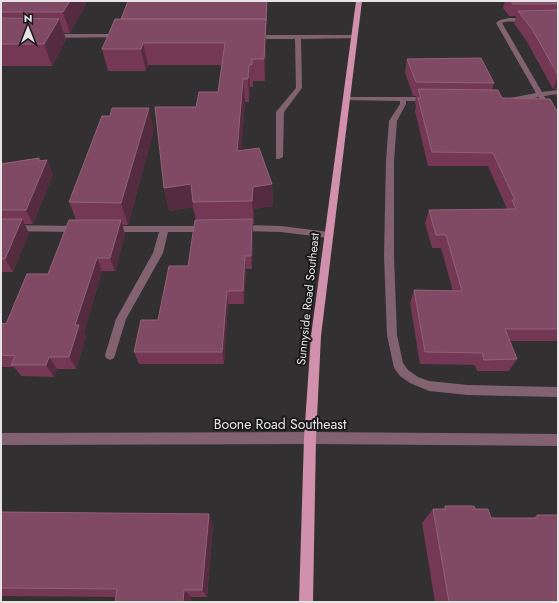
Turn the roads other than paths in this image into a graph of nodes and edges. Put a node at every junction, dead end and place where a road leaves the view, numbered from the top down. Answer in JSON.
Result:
{"nodes":[{"id":1,"x":359,"y":1,"type":"edge"},
{"id":2,"x":533,"y":20,"type":"edge"},
{"id":3,"x":44,"y":36,"type":"edge"},
{"id":4,"x":129,"y":36,"type":"edge"},
{"id":5,"x":246,"y":37,"type":"edge"},
{"id":6,"x":298,"y":37,"type":"junction"},
{"id":7,"x":354,"y":37,"type":"junction"},
{"id":8,"x":558,"y":92,"type":"edge"},
{"id":9,"x":540,"y":94,"type":"junction"},
{"id":10,"x":346,"y":99,"type":"junction"},
{"id":11,"x":403,"y":99,"type":"junction"},
{"id":12,"x":438,"y":99,"type":"edge"},
{"id":13,"x":506,"y":100,"type":"edge"},
{"id":14,"x":547,"y":107,"type":"edge"},
{"id":15,"x":279,"y":157,"type":"dead end"},
{"id":16,"x":1,"y":228,"type":"edge"},
{"id":17,"x":86,"y":229,"type":"edge"},
{"id":18,"x":102,"y":229,"type":"edge"},
{"id":19,"x":217,"y":229,"type":"edge"},
{"id":20,"x":232,"y":229,"type":"edge"},
{"id":21,"x":164,"y":230,"type":"junction"},
{"id":22,"x":329,"y":235,"type":"junction"},
{"id":23,"x":110,"y":355,"type":"dead end"},
{"id":24,"x":558,"y":392,"type":"edge"},
{"id":25,"x":310,"y":438,"type":"junction"},
{"id":26,"x":1,"y":440,"type":"edge"},
{"id":27,"x":558,"y":440,"type":"edge"},
{"id":28,"x":306,"y":602,"type":"edge"}],
"edges":[{"from":1,"to":7,"type":"main road","name":"Sunnyside Road Southeast"},
{"from":2,"to":9,"type":"street"},
{"from":3,"to":4,"type":"street"},
{"from":5,"to":6,"type":"street"},
{"from":6,"to":7,"type":"street"},
{"from":6,"to":15,"type":"street"},
{"from":7,"to":10,"type":"main road","name":"Sunnyside Road Southeast"},
{"from":8,"to":9,"type":"street"},
{"from":9,"to":13,"type":"street"},
{"from":9,"to":14,"type":"street"},
{"from":10,"to":11,"type":"street"},
{"from":10,"to":22,"type":"main road","name":"Sunnyside Road Southeast"},
{"from":11,"to":12,"type":"street"},
{"from":11,"to":24,"type":"street"},
{"from":16,"to":17,"type":"street"},
{"from":18,"to":21,"type":"street"},
{"from":19,"to":21,"type":"street"},
{"from":20,"to":22,"type":"street"},
{"from":21,"to":23,"type":"street"},
{"from":22,"to":25,"type":"main road","name":"Sunnyside Road Southeast"},
{"from":25,"to":26,"type":"street","name":"Boone Road Southeast"},
{"from":25,"to":27,"type":"street","name":"Boone Road Southeast"},
{"from":25,"to":28,"type":"main road","name":"Sunnyside Road Southeast"}]}
